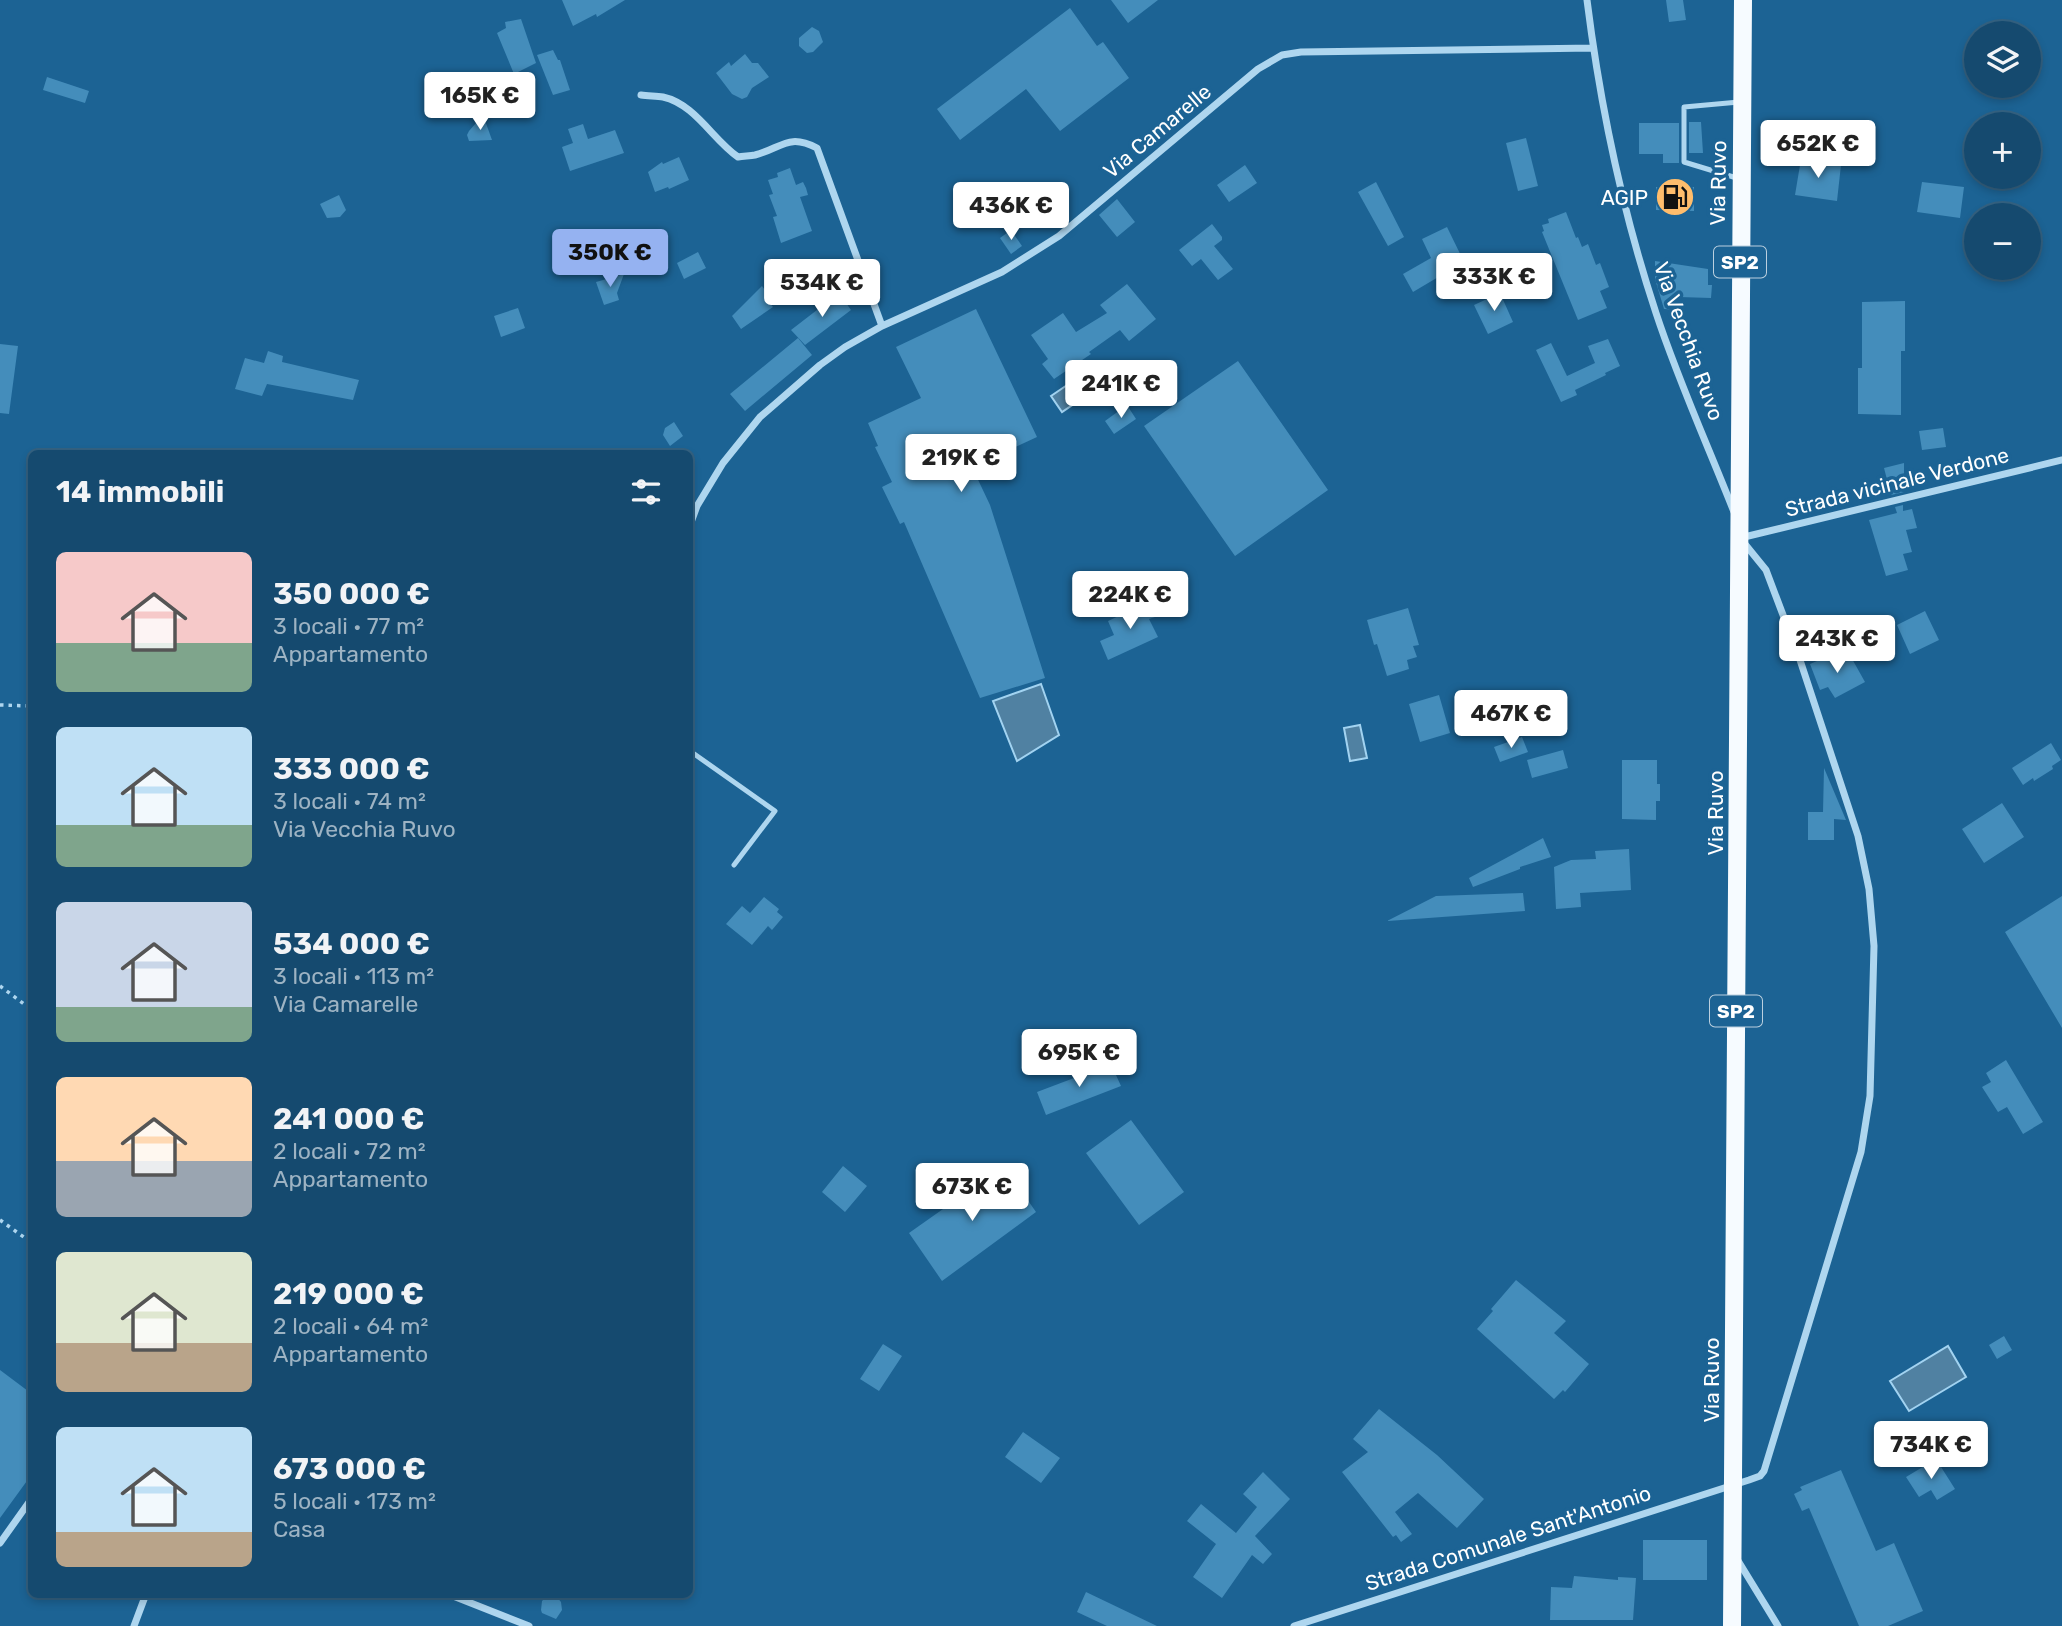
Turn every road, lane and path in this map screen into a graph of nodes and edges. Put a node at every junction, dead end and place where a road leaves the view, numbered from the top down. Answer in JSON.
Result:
{"nodes":[{"id":1,"x":1587,"y":0,"type":"edge"},
{"id":2,"x":1742,"y":0,"type":"edge"},
{"id":3,"x":1593,"y":48,"type":"junction"},
{"id":4,"x":641,"y":95,"type":"dead end"},
{"id":5,"x":1742,"y":102,"type":"junction"},
{"id":6,"x":1740,"y":179,"type":"junction"},
{"id":7,"x":883,"y":326,"type":"junction"},
{"id":8,"x":2062,"y":460,"type":"edge"},
{"id":9,"x":693,"y":516,"type":"edge"},
{"id":10,"x":1739,"y":532,"type":"junction"},
{"id":11,"x":0,"y":705,"type":"edge"},
{"id":12,"x":28,"y":706,"type":"edge"},
{"id":13,"x":693,"y":753,"type":"edge"},
{"id":14,"x":734,"y":865,"type":"dead end"},
{"id":15,"x":0,"y":986,"type":"edge"},
{"id":16,"x":28,"y":1007,"type":"edge"},
{"id":17,"x":0,"y":1220,"type":"edge"},
{"id":18,"x":28,"y":1240,"type":"edge"},
{"id":19,"x":1733,"y":1485,"type":"junction"},
{"id":20,"x":28,"y":1504,"type":"edge"},
{"id":21,"x":0,"y":1543,"type":"edge"},
{"id":22,"x":1732,"y":1552,"type":"junction"},
{"id":23,"x":144,"y":1598,"type":"edge"},
{"id":24,"x":458,"y":1598,"type":"edge"},
{"id":25,"x":134,"y":1626,"type":"edge"},
{"id":26,"x":529,"y":1626,"type":"edge"},
{"id":27,"x":1294,"y":1626,"type":"edge"},
{"id":28,"x":1732,"y":1626,"type":"edge"},
{"id":29,"x":1778,"y":1626,"type":"edge"}],
"edges":[{"from":1,"to":3,"type":"street","name":"Via Vecchia Ruvo"},
{"from":2,"to":5,"type":"main road","name":"Via Ruvo","number":"SP2"},
{"from":3,"to":7,"type":"street","name":"Via Camarelle"},
{"from":3,"to":10,"type":"street","name":"Via Vecchia Ruvo"},
{"from":4,"to":7,"type":"street"},
{"from":5,"to":6,"type":"main road","name":"Via Ruvo","number":"SP2"},
{"from":5,"to":6,"type":"lane"},
{"from":6,"to":10,"type":"main road","name":"Via Ruvo","number":"SP2"},
{"from":7,"to":9,"type":"street","name":"Via Camarelle"},
{"from":8,"to":10,"type":"street","name":"Strada vicinale Verdone"},
{"from":10,"to":19,"type":"main road","name":"Via Ruvo","number":"SP2"},
{"from":10,"to":19,"type":"street","name":"Via Vecchia Ruvo"},
{"from":11,"to":12,"type":"path"},
{"from":13,"to":14,"type":"lane"},
{"from":15,"to":16,"type":"path"},
{"from":17,"to":18,"type":"path"},
{"from":19,"to":22,"type":"main road","name":"Via Ruvo","number":"SP2"},
{"from":19,"to":27,"type":"street","name":"Strada Comunale Sant'Antonio"},
{"from":20,"to":21,"type":"street"},
{"from":22,"to":28,"type":"main road","name":"Via Ruvo","number":"SP2"},
{"from":22,"to":29,"type":"street"},
{"from":23,"to":25,"type":"street"},
{"from":24,"to":26,"type":"street"}]}
